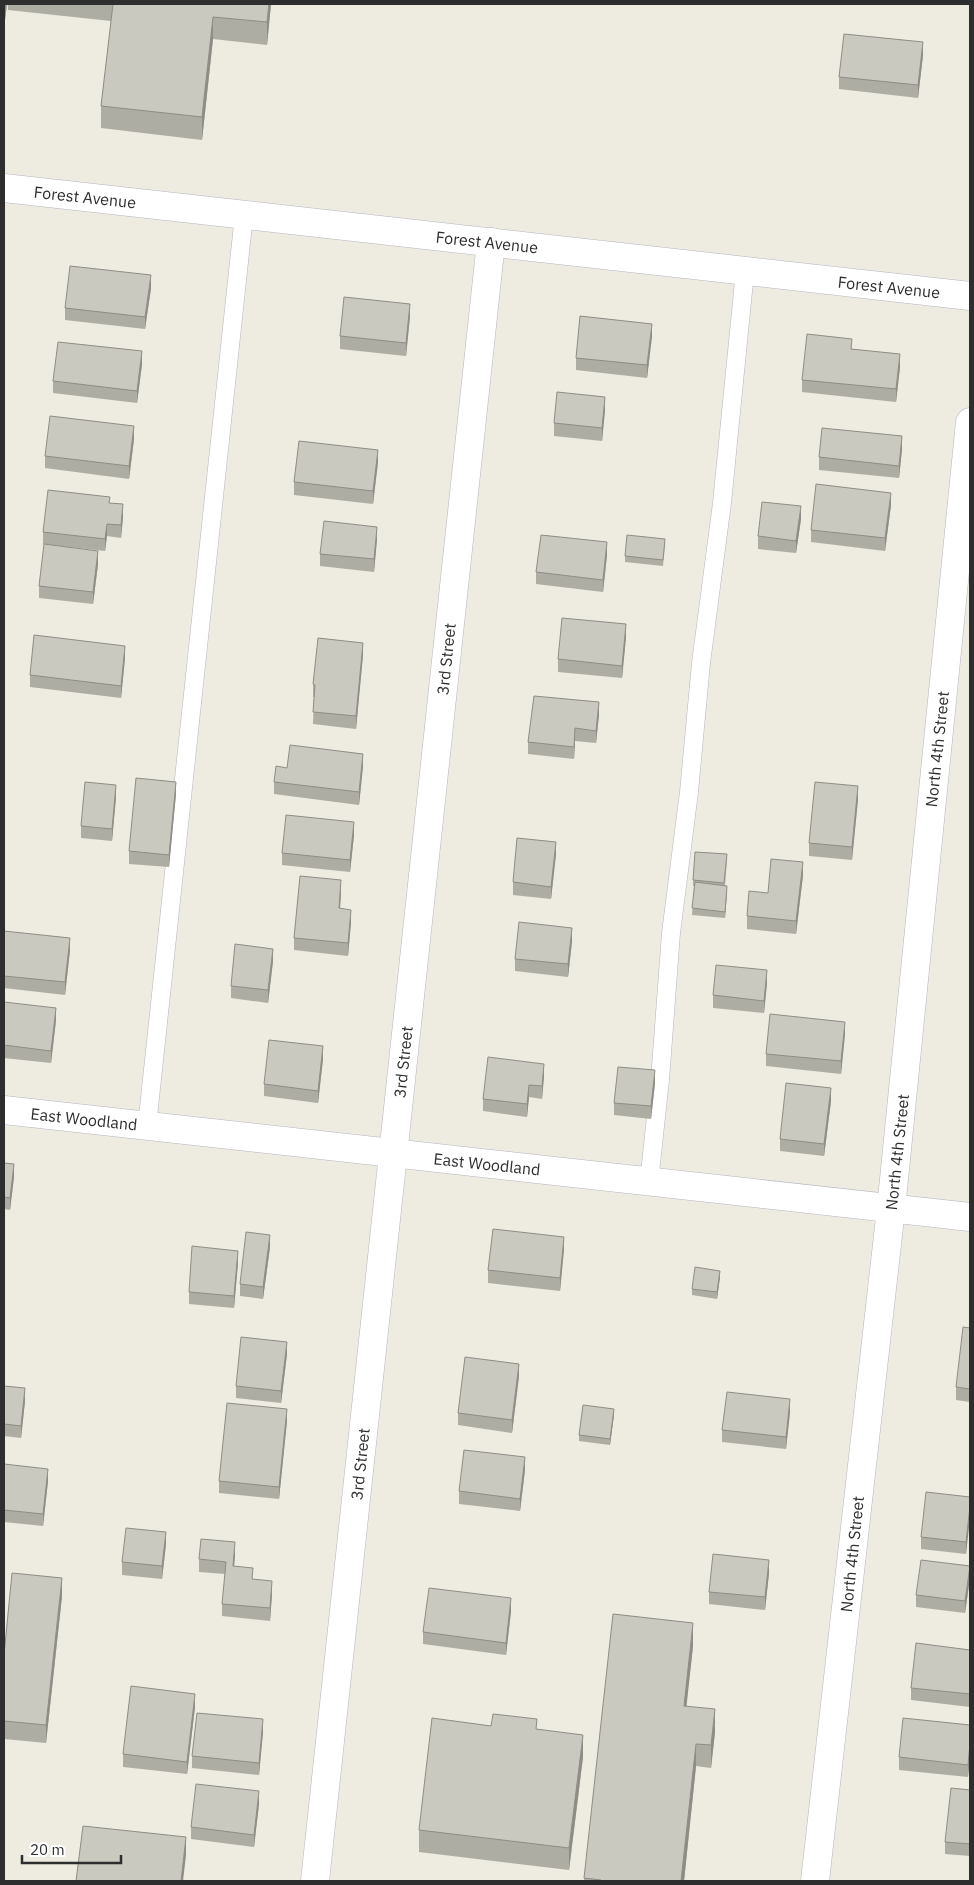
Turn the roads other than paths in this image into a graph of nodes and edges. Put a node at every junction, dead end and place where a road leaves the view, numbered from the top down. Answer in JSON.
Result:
{"nodes":[{"id":1,"x":4,"y":188,"type":"edge"},
{"id":2,"x":244,"y":215,"type":"junction"},
{"id":3,"x":491,"y":242,"type":"junction"},
{"id":4,"x":745,"y":271,"type":"junction"},
{"id":5,"x":970,"y":296,"type":"edge"},
{"id":6,"x":970,"y":422,"type":"edge"},
{"id":7,"x":4,"y":1110,"type":"edge"},
{"id":8,"x":147,"y":1126,"type":"junction"},
{"id":9,"x":393,"y":1153,"type":"junction"},
{"id":10,"x":649,"y":1182,"type":"junction"},
{"id":11,"x":891,"y":1209,"type":"junction"},
{"id":12,"x":970,"y":1217,"type":"edge"},
{"id":13,"x":315,"y":1881,"type":"edge"},
{"id":14,"x":815,"y":1881,"type":"edge"}],
"edges":[{"from":1,"to":2,"type":"street","name":"Forest Avenue"},
{"from":2,"to":3,"type":"street","name":"Forest Avenue"},
{"from":2,"to":8,"type":"lane"},
{"from":3,"to":4,"type":"street","name":"Forest Avenue"},
{"from":3,"to":9,"type":"street","name":"3rd Street"},
{"from":4,"to":5,"type":"street","name":"Forest Avenue"},
{"from":4,"to":10,"type":"lane"},
{"from":6,"to":11,"type":"street","name":"North 4th Street"},
{"from":7,"to":8,"type":"street","name":"East Woodland"},
{"from":8,"to":9,"type":"street","name":"East Woodland"},
{"from":9,"to":10,"type":"street","name":"East Woodland"},
{"from":9,"to":13,"type":"street","name":"3rd Street"},
{"from":10,"to":11,"type":"street","name":"East Woodland"},
{"from":11,"to":12,"type":"street","name":"East Woodland"},
{"from":11,"to":14,"type":"street","name":"North 4th Street"}]}
